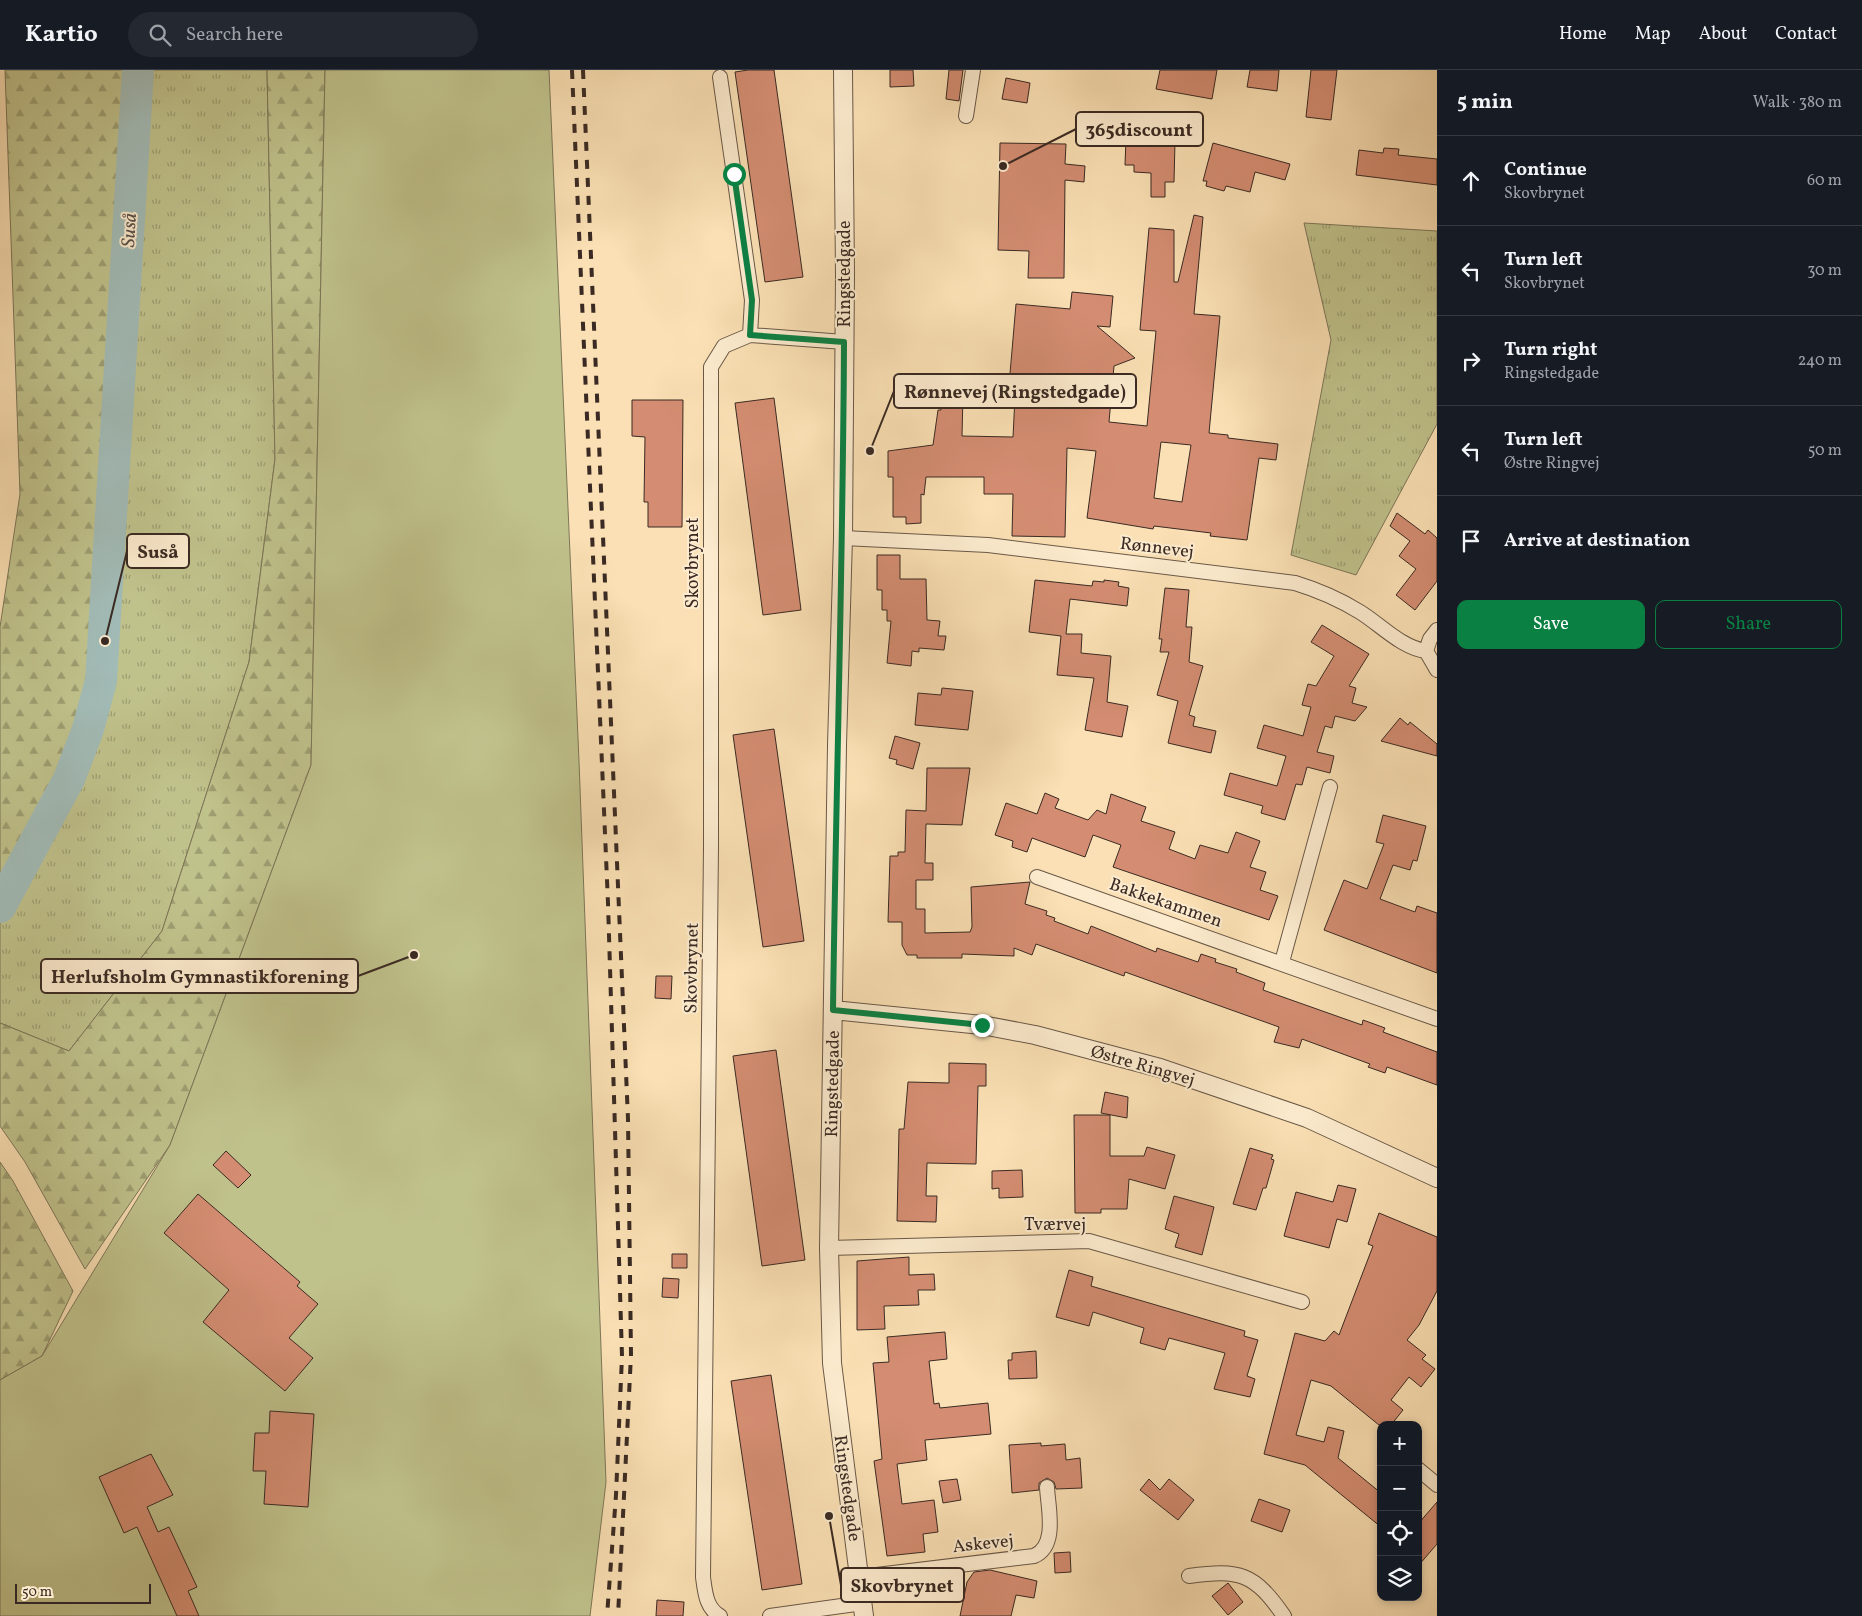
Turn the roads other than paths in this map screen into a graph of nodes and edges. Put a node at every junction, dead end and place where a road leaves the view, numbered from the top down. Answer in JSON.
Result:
{"nodes":[{"id":1,"x":843,"y":70,"type":"edge"},
{"id":2,"x":973,"y":70,"type":"edge"},
{"id":3,"x":720,"y":77,"type":"dead end"},
{"id":4,"x":966,"y":116,"type":"dead end"},
{"id":5,"x":750,"y":335,"type":"junction"},
{"id":6,"x":844,"y":342,"type":"junction"},
{"id":7,"x":843,"y":538,"type":"junction"},
{"id":8,"x":1437,"y":630,"type":"edge"},
{"id":9,"x":1426,"y":651,"type":"junction"},
{"id":10,"x":1437,"y":670,"type":"edge"},
{"id":11,"x":1330,"y":787,"type":"dead end"},
{"id":12,"x":1037,"y":877,"type":"dead end"},
{"id":13,"x":1282,"y":962,"type":"junction"},
{"id":14,"x":833,"y":1010,"type":"junction"},
{"id":15,"x":1437,"y":1019,"type":"edge"},
{"id":16,"x":1437,"y":1178,"type":"edge"},
{"id":17,"x":829,"y":1248,"type":"junction"},
{"id":18,"x":1302,"y":1302,"type":"dead end"},
{"id":19,"x":1422,"y":1472,"type":"edge"},
{"id":20,"x":1437,"y":1485,"type":"edge"},
{"id":21,"x":1047,"y":1487,"type":"dead end"},
{"id":22,"x":1189,"y":1576,"type":"dead end"},
{"id":23,"x":860,"y":1577,"type":"junction"},
{"id":24,"x":863,"y":1609,"type":"edge"},
{"id":25,"x":720,"y":1616,"type":"edge"},
{"id":26,"x":770,"y":1616,"type":"edge"},
{"id":27,"x":1284,"y":1616,"type":"edge"}],
"edges":[{"from":1,"to":6,"type":"street","name":"Ringstedgade"},
{"from":2,"to":4,"type":"street"},
{"from":3,"to":5,"type":"street"},
{"from":5,"to":6,"type":"street","name":"Skovbrynet"},
{"from":5,"to":25,"type":"street","name":"Skovbrynet"},
{"from":6,"to":7,"type":"street","name":"Ringstedgade"},
{"from":7,"to":9,"type":"street","name":"Rønnevej"},
{"from":7,"to":14,"type":"street","name":"Ringstedgade"},
{"from":8,"to":9,"type":"street"},
{"from":9,"to":10,"type":"street"},
{"from":11,"to":13,"type":"street"},
{"from":12,"to":13,"type":"street","name":"Bakkekammen"},
{"from":13,"to":15,"type":"street","name":"Bakkekammen"},
{"from":14,"to":16,"type":"street","name":"Østre Ringvej"},
{"from":14,"to":17,"type":"street","name":"Ringstedgade"},
{"from":17,"to":18,"type":"street","name":"Tværvej"},
{"from":17,"to":23,"type":"street","name":"Ringstedgade"},
{"from":19,"to":20,"type":"street"},
{"from":21,"to":23,"type":"street","name":"Askevej"},
{"from":22,"to":27,"type":"street"},
{"from":23,"to":24,"type":"street","name":"Ringstedgade"},
{"from":24,"to":26,"type":"street"}]}
